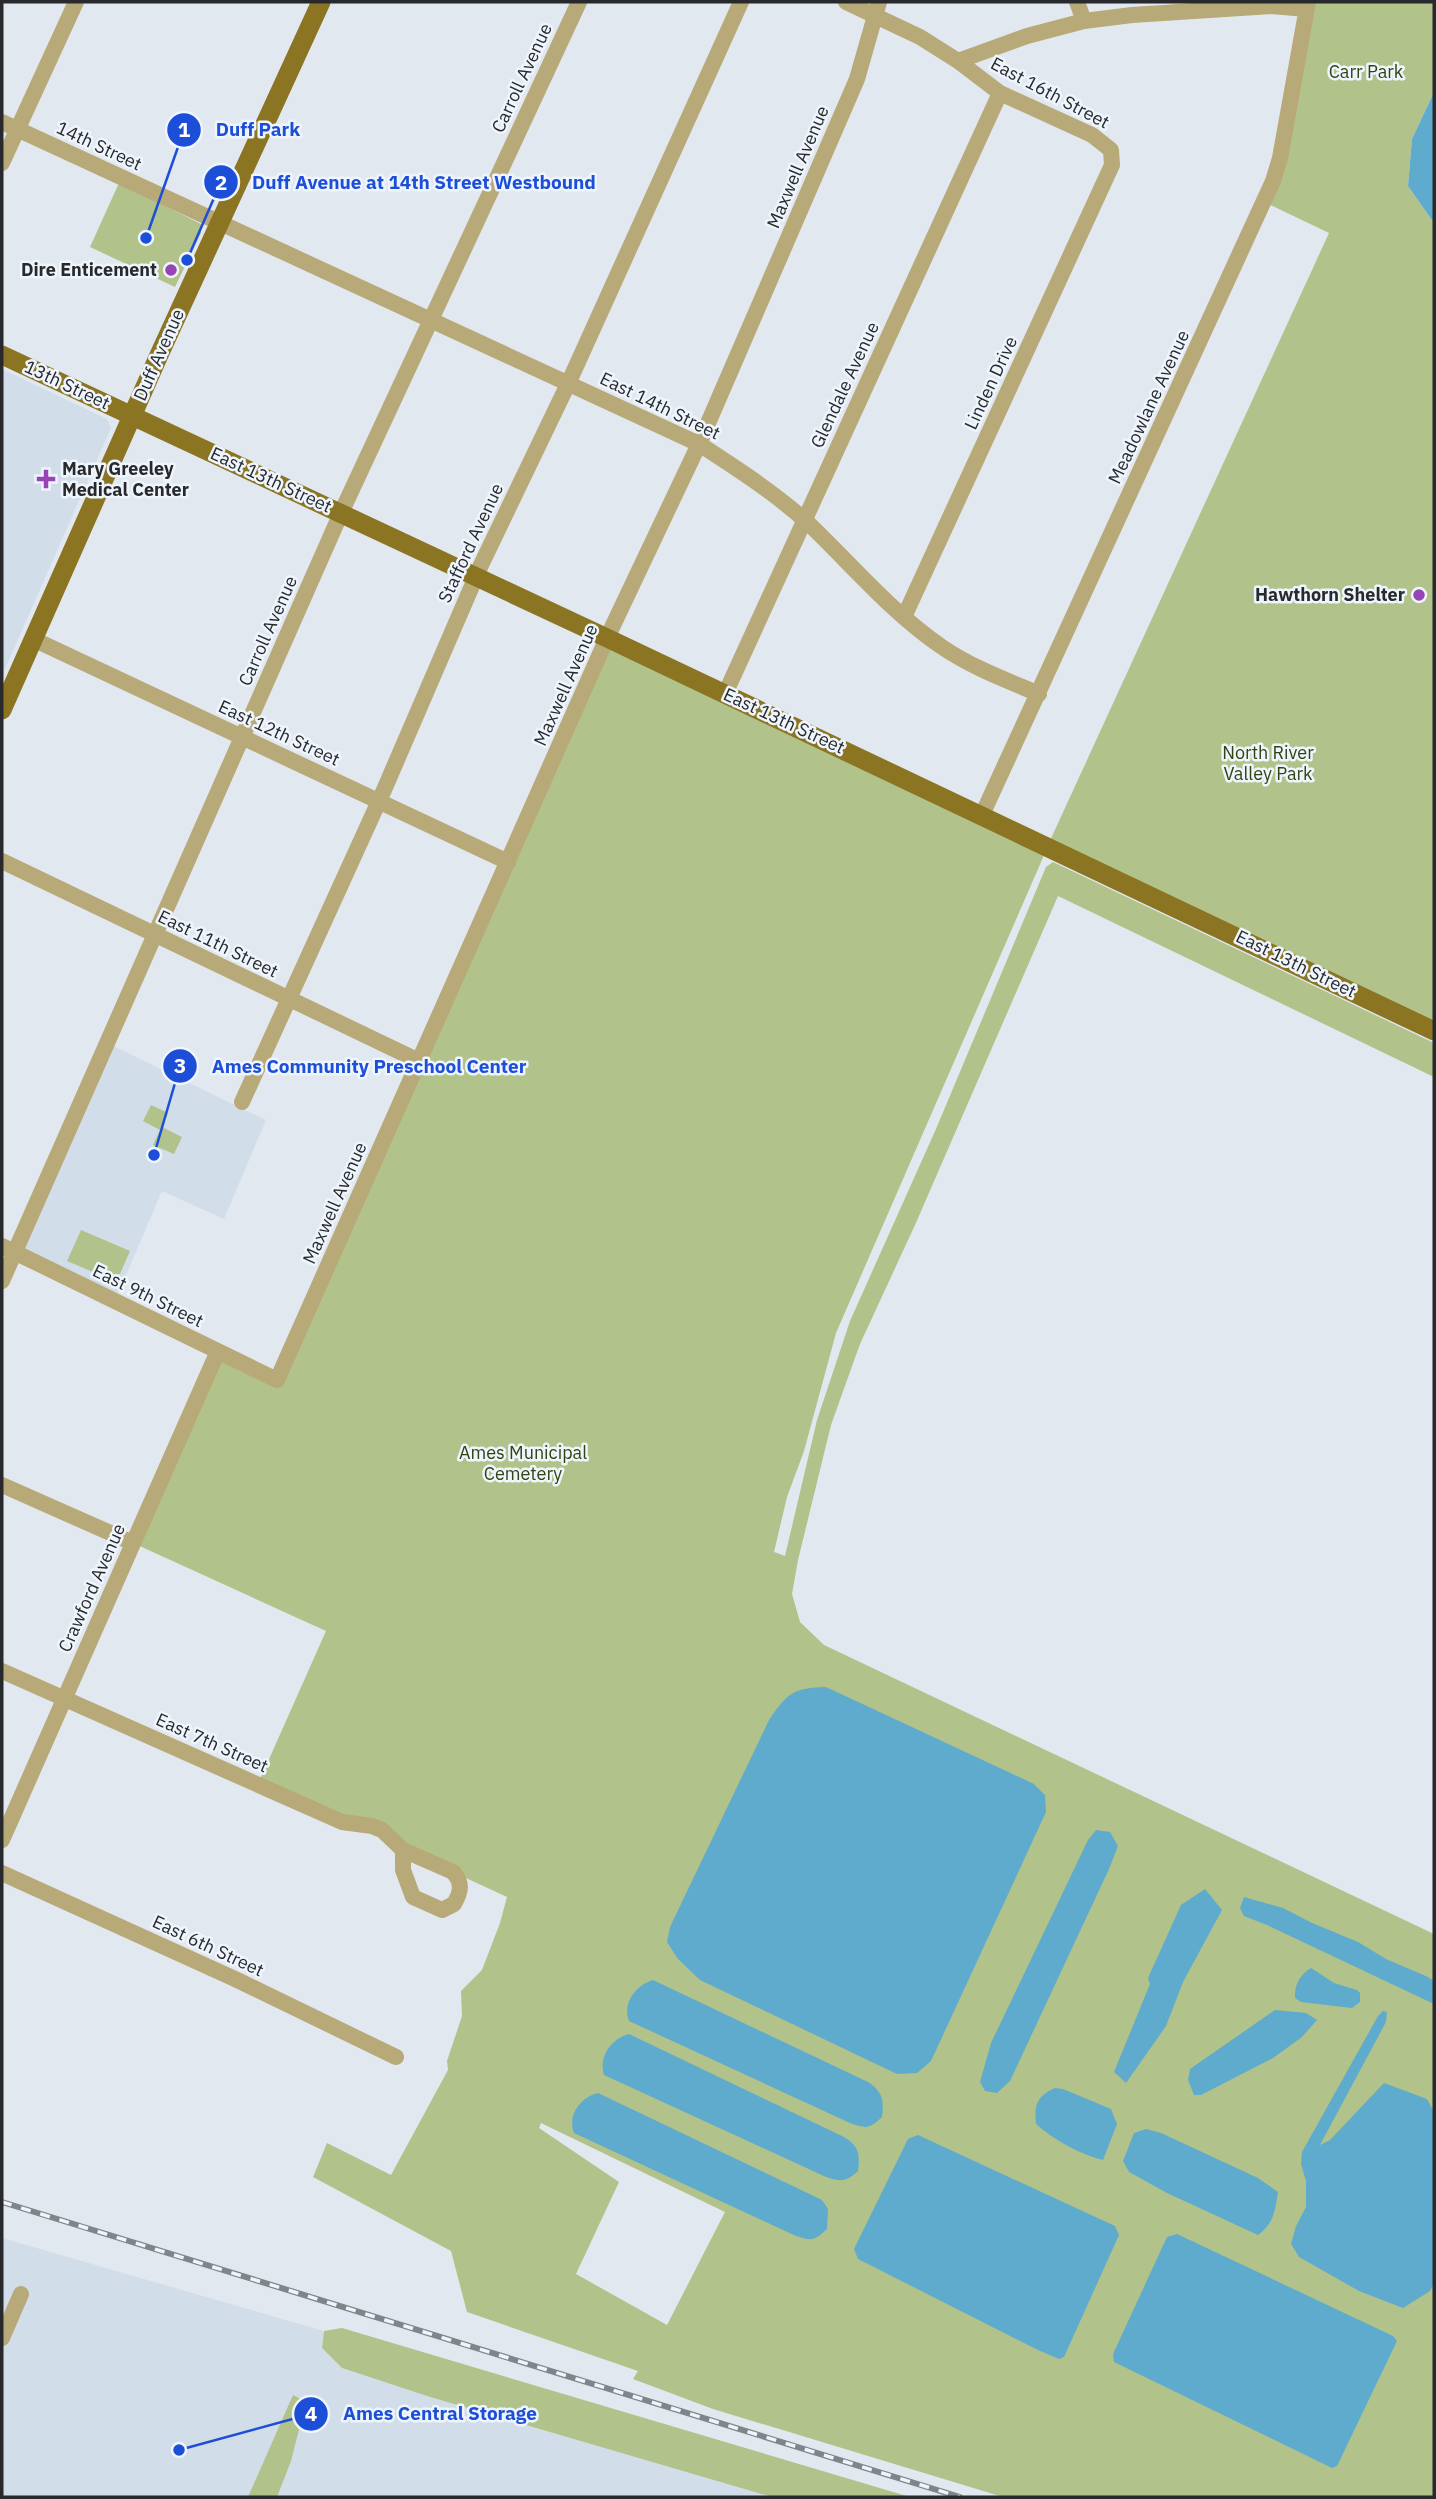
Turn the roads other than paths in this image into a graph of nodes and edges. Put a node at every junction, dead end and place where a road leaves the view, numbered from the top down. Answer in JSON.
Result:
{"nodes":[{"id":1,"x":76,"y":2,"type":"edge"},
{"id":2,"x":319,"y":2,"type":"edge"},
{"id":3,"x":579,"y":2,"type":"edge"},
{"id":4,"x":741,"y":2,"type":"edge"},
{"id":5,"x":846,"y":2,"type":"edge"},
{"id":6,"x":1077,"y":2,"type":"edge"},
{"id":7,"x":1307,"y":5,"type":"edge"},
{"id":8,"x":877,"y":9,"type":"edge"},
{"id":9,"x":1084,"y":21,"type":"junction"},
{"id":10,"x":958,"y":61,"type":"junction"},
{"id":11,"x":1000,"y":93,"type":"junction"},
{"id":12,"x":2,"y":122,"type":"edge"},
{"id":13,"x":17,"y":130,"type":"junction"},
{"id":14,"x":2,"y":163,"type":"edge"},
{"id":15,"x":1112,"y":165,"type":"joint"},
{"id":16,"x":219,"y":222,"type":"junction"},
{"id":17,"x":431,"y":321,"type":"junction"},
{"id":18,"x":2,"y":355,"type":"edge"},
{"id":19,"x":568,"y":383,"type":"junction"},
{"id":20,"x":132,"y":415,"type":"junction"},
{"id":21,"x":699,"y":444,"type":"junction"},
{"id":22,"x":341,"y":513,"type":"junction"},
{"id":23,"x":804,"y":520,"type":"junction"},
{"id":24,"x":476,"y":576,"type":"junction"},
{"id":25,"x":904,"y":617,"type":"junction"},
{"id":26,"x":607,"y":638,"type":"junction"},
{"id":27,"x":33,"y":639,"type":"junction"},
{"id":28,"x":725,"y":694,"type":"junction"},
{"id":29,"x":1039,"y":694,"type":"junction"},
{"id":30,"x":2,"y":710,"type":"edge"},
{"id":31,"x":243,"y":737,"type":"junction"},
{"id":32,"x":379,"y":801,"type":"junction"},
{"id":33,"x":982,"y":815,"type":"junction"},
{"id":34,"x":2,"y":861,"type":"edge"},
{"id":35,"x":508,"y":862,"type":"junction"},
{"id":36,"x":156,"y":935,"type":"junction"},
{"id":37,"x":289,"y":999,"type":"junction"},
{"id":38,"x":1434,"y":1031,"type":"edge"},
{"id":39,"x":419,"y":1060,"type":"junction"},
{"id":40,"x":242,"y":1102,"type":"dead end"},
{"id":41,"x":8,"y":1249,"type":"edge"},
{"id":42,"x":2,"y":1281,"type":"edge"},
{"id":43,"x":218,"y":1351,"type":"junction"},
{"id":44,"x":278,"y":1380,"type":"joint"},
{"id":45,"x":2,"y":1485,"type":"edge"},
{"id":46,"x":133,"y":1542,"type":"junction"},
{"id":47,"x":2,"y":1671,"type":"edge"},
{"id":48,"x":64,"y":1699,"type":"junction"},
{"id":49,"x":2,"y":1840,"type":"edge"},
{"id":50,"x":403,"y":1850,"type":"dead end"},
{"id":51,"x":2,"y":1873,"type":"edge"},
{"id":52,"x":396,"y":2057,"type":"dead end"},
{"id":53,"x":22,"y":2294,"type":"dead end"},
{"id":54,"x":2,"y":2338,"type":"edge"}],
"edges":[{"from":1,"to":13,"type":"street"},
{"from":2,"to":16,"type":"main road","name":"Duff Avenue"},
{"from":3,"to":17,"type":"street","name":"Carroll Avenue"},
{"from":4,"to":19,"type":"street","name":"Stafford Avenue"},
{"from":5,"to":8,"type":"street","name":"East 16th Street"},
{"from":6,"to":9,"type":"street"},
{"from":7,"to":9,"type":"street"},
{"from":7,"to":29,"type":"street","name":"Meadowlane Avenue"},
{"from":8,"to":10,"type":"street","name":"East 16th Street"},
{"from":8,"to":21,"type":"street","name":"Maxwell Avenue"},
{"from":9,"to":10,"type":"street"},
{"from":10,"to":11,"type":"street","name":"East 16th Street"},
{"from":11,"to":15,"type":"street","name":"East 16th Street"},
{"from":11,"to":23,"type":"street","name":"Glendale Avenue"},
{"from":12,"to":13,"type":"street","name":"14th Street"},
{"from":13,"to":14,"type":"street"},
{"from":13,"to":16,"type":"street","name":"14th Street"},
{"from":15,"to":25,"type":"street","name":"Linden Drive"},
{"from":16,"to":17,"type":"street","name":"East 14th Street"},
{"from":16,"to":20,"type":"main road","name":"Duff Avenue"},
{"from":17,"to":19,"type":"street","name":"East 14th Street"},
{"from":17,"to":22,"type":"street","name":"Carroll Avenue"},
{"from":18,"to":20,"type":"main road","name":"13th Street"},
{"from":19,"to":21,"type":"street","name":"East 14th Street"},
{"from":19,"to":24,"type":"street","name":"Stafford Avenue"},
{"from":20,"to":22,"type":"main road","name":"East 13th Street"},
{"from":20,"to":27,"type":"main road","name":"Duff Avenue"},
{"from":21,"to":23,"type":"street","name":"East 14th Street"},
{"from":21,"to":26,"type":"street","name":"Maxwell Avenue"},
{"from":22,"to":24,"type":"main road","name":"East 13th Street"},
{"from":22,"to":31,"type":"street","name":"Carroll Avenue"},
{"from":23,"to":25,"type":"street","name":"East 14th Street"},
{"from":23,"to":28,"type":"street","name":"Glendale Avenue"},
{"from":24,"to":26,"type":"main road","name":"East 13th Street"},
{"from":24,"to":32,"type":"street","name":"Stafford Avenue"},
{"from":25,"to":29,"type":"street","name":"East 14th Street"},
{"from":26,"to":28,"type":"main road","name":"East 13th Street"},
{"from":26,"to":35,"type":"street","name":"Maxwell Avenue"},
{"from":27,"to":30,"type":"main road","name":"Duff Avenue"},
{"from":27,"to":31,"type":"street","name":"East 12th Street"},
{"from":28,"to":33,"type":"main road","name":"East 13th Street"},
{"from":29,"to":33,"type":"street","name":"Meadowlane Avenue"},
{"from":31,"to":32,"type":"street","name":"East 12th Street"},
{"from":31,"to":36,"type":"street","name":"Carroll Avenue"},
{"from":32,"to":35,"type":"street","name":"East 12th Street"},
{"from":32,"to":37,"type":"street","name":"Stafford Avenue"},
{"from":33,"to":38,"type":"main road","name":"East 13th Street"},
{"from":34,"to":36,"type":"street","name":"East 11th Street"},
{"from":35,"to":39,"type":"street","name":"Maxwell Avenue"},
{"from":36,"to":37,"type":"street","name":"East 11th Street"},
{"from":36,"to":41,"type":"street","name":"Carroll Avenue"},
{"from":37,"to":39,"type":"street","name":"East 11th Street"},
{"from":37,"to":40,"type":"street","name":"Stafford Avenue"},
{"from":39,"to":44,"type":"street","name":"Maxwell Avenue"},
{"from":41,"to":42,"type":"street","name":"Carroll Avenue"},
{"from":41,"to":43,"type":"street","name":"East 9th Street"},
{"from":43,"to":44,"type":"street","name":"East 9th Street"},
{"from":43,"to":46,"type":"street","name":"Crawford Avenue"},
{"from":45,"to":46,"type":"street"},
{"from":46,"to":48,"type":"street","name":"Crawford Avenue"},
{"from":47,"to":48,"type":"street","name":"East 7th Street"},
{"from":48,"to":49,"type":"street","name":"Crawford Avenue"},
{"from":48,"to":50,"type":"street","name":"East 7th Street"},
{"from":51,"to":52,"type":"street","name":"East 6th Street"},
{"from":53,"to":54,"type":"street"}]}
